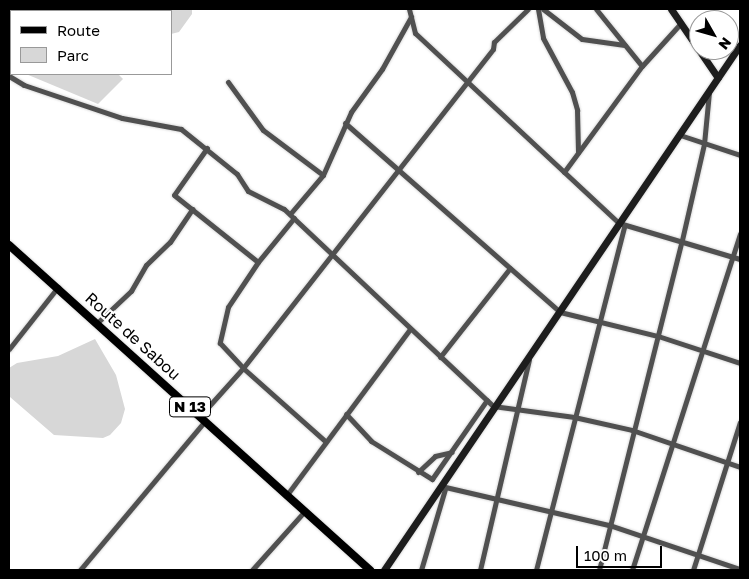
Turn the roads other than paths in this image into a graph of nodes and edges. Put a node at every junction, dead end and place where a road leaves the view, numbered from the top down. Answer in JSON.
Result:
{"nodes":[{"id":1,"x":410,"y":9,"type":"edge"},
{"id":2,"x":528,"y":9,"type":"edge"},
{"id":3,"x":538,"y":9,"type":"edge"},
{"id":4,"x":543,"y":9,"type":"edge"},
{"id":5,"x":596,"y":9,"type":"edge"},
{"id":6,"x":671,"y":9,"type":"edge"},
{"id":7,"x":411,"y":16,"type":"junction"},
{"id":8,"x":681,"y":23,"type":"junction"},
{"id":9,"x":625,"y":45,"type":"junction"},
{"id":10,"x":740,"y":45,"type":"edge"},
{"id":11,"x":642,"y":66,"type":"junction"},
{"id":12,"x":9,"y":76,"type":"edge"},
{"id":13,"x":718,"y":78,"type":"junction"},
{"id":14,"x":228,"y":82,"type":"dead end"},
{"id":15,"x":467,"y":82,"type":"junction"},
{"id":16,"x":709,"y":92,"type":"junction"},
{"id":17,"x":345,"y":124,"type":"junction"},
{"id":18,"x":680,"y":135,"type":"junction"},
{"id":19,"x":704,"y":144,"type":"junction"},
{"id":20,"x":206,"y":148,"type":"junction"},
{"id":21,"x":578,"y":152,"type":"junction"},
{"id":22,"x":740,"y":155,"type":"edge"},
{"id":23,"x":397,"y":168,"type":"junction"},
{"id":24,"x":564,"y":172,"type":"junction"},
{"id":25,"x":323,"y":175,"type":"junction"},
{"id":26,"x":192,"y":209,"type":"junction"},
{"id":27,"x":292,"y":216,"type":"junction"},
{"id":28,"x":622,"y":225,"type":"junction"},
{"id":29,"x":740,"y":234,"type":"edge"},
{"id":30,"x":682,"y":240,"type":"junction"},
{"id":31,"x":9,"y":245,"type":"edge"},
{"id":32,"x":329,"y":255,"type":"junction"},
{"id":33,"x":733,"y":256,"type":"junction"},
{"id":34,"x":740,"y":259,"type":"edge"},
{"id":35,"x":258,"y":262,"type":"junction"},
{"id":36,"x":510,"y":268,"type":"junction"},
{"id":37,"x":58,"y":287,"type":"junction"},
{"id":38,"x":560,"y":312,"type":"junction"},
{"id":39,"x":599,"y":322,"type":"junction"},
{"id":40,"x":97,"y":323,"type":"junction"},
{"id":41,"x":410,"y":329,"type":"junction"},
{"id":42,"x":658,"y":336,"type":"junction"},
{"id":43,"x":9,"y":349,"type":"edge"},
{"id":44,"x":703,"y":351,"type":"junction"},
{"id":45,"x":530,"y":354,"type":"junction"},
{"id":46,"x":440,"y":357,"type":"junction"},
{"id":47,"x":740,"y":363,"type":"edge"},
{"id":48,"x":243,"y":368,"type":"junction"},
{"id":49,"x":487,"y":400,"type":"junction"},
{"id":50,"x":493,"y":406,"type":"junction"},
{"id":51,"x":517,"y":407,"type":"junction"},
{"id":52,"x":346,"y":414,"type":"junction"},
{"id":53,"x":574,"y":417,"type":"junction"},
{"id":54,"x":202,"y":419,"type":"junction"},
{"id":55,"x":740,"y":422,"type":"edge"},
{"id":56,"x":632,"y":430,"type":"junction"},
{"id":57,"x":325,"y":441,"type":"junction"},
{"id":58,"x":673,"y":444,"type":"junction"},
{"id":59,"x":452,"y":452,"type":"junction"},
{"id":60,"x":727,"y":462,"type":"junction"},
{"id":61,"x":740,"y":467,"type":"edge"},
{"id":62,"x":418,"y":472,"type":"junction"},
{"id":63,"x":443,"y":487,"type":"junction"},
{"id":64,"x":286,"y":496,"type":"junction"},
{"id":65,"x":496,"y":500,"type":"junction"},
{"id":66,"x":550,"y":512,"type":"junction"},
{"id":67,"x":303,"y":513,"type":"junction"},
{"id":68,"x":609,"y":525,"type":"junction"},
{"id":69,"x":643,"y":536,"type":"junction"},
{"id":70,"x":698,"y":555,"type":"junction"},
{"id":71,"x":740,"y":569,"type":"edge"},
{"id":72,"x":80,"y":570,"type":"edge"},
{"id":73,"x":252,"y":570,"type":"edge"},
{"id":74,"x":370,"y":570,"type":"edge"},
{"id":75,"x":384,"y":570,"type":"edge"},
{"id":76,"x":420,"y":570,"type":"edge"},
{"id":77,"x":480,"y":570,"type":"edge"},
{"id":78,"x":536,"y":570,"type":"edge"},
{"id":79,"x":599,"y":570,"type":"edge"},
{"id":80,"x":632,"y":570,"type":"edge"},
{"id":81,"x":693,"y":570,"type":"edge"}],
"edges":[{"from":1,"to":7,"type":"street"},
{"from":2,"to":15,"type":"street"},
{"from":3,"to":21,"type":"street"},
{"from":4,"to":9,"type":"street"},
{"from":5,"to":9,"type":"street"},
{"from":6,"to":8,"type":"street"},
{"from":7,"to":15,"type":"street"},
{"from":7,"to":17,"type":"street"},
{"from":8,"to":11,"type":"street"},
{"from":8,"to":13,"type":"street"},
{"from":9,"to":11,"type":"street"},
{"from":10,"to":13,"type":"street"},
{"from":11,"to":21,"type":"street"},
{"from":12,"to":20,"type":"street"},
{"from":13,"to":16,"type":"street"},
{"from":14,"to":25,"type":"street"},
{"from":15,"to":23,"type":"street"},
{"from":15,"to":24,"type":"street"},
{"from":16,"to":18,"type":"street"},
{"from":16,"to":19,"type":"street"},
{"from":17,"to":23,"type":"street"},
{"from":17,"to":25,"type":"street"},
{"from":18,"to":19,"type":"street"},
{"from":18,"to":28,"type":"street"},
{"from":19,"to":22,"type":"street"},
{"from":19,"to":30,"type":"street"},
{"from":20,"to":26,"type":"street"},
{"from":20,"to":27,"type":"street"},
{"from":21,"to":24,"type":"street"},
{"from":23,"to":32,"type":"street"},
{"from":23,"to":36,"type":"street"},
{"from":24,"to":28,"type":"street"},
{"from":25,"to":27,"type":"street"},
{"from":26,"to":35,"type":"street"},
{"from":26,"to":40,"type":"street"},
{"from":27,"to":32,"type":"street"},
{"from":27,"to":35,"type":"street"},
{"from":28,"to":30,"type":"street"},
{"from":28,"to":38,"type":"street"},
{"from":28,"to":39,"type":"street"},
{"from":29,"to":33,"type":"street"},
{"from":30,"to":33,"type":"street"},
{"from":30,"to":42,"type":"street"},
{"from":31,"to":37,"type":"main road","name":"Route de Sabou","number":"N 13"},
{"from":32,"to":41,"type":"street"},
{"from":32,"to":48,"type":"street"},
{"from":33,"to":34,"type":"street"},
{"from":33,"to":44,"type":"street"},
{"from":35,"to":48,"type":"street"},
{"from":36,"to":38,"type":"street"},
{"from":36,"to":46,"type":"street"},
{"from":37,"to":40,"type":"main road","name":"Route de Sabou","number":"N 13"},
{"from":37,"to":43,"type":"street"},
{"from":38,"to":39,"type":"street"},
{"from":38,"to":45,"type":"street"},
{"from":39,"to":42,"type":"street"},
{"from":39,"to":53,"type":"street"},
{"from":40,"to":54,"type":"main road","name":"Route de Sabou","number":"N 13"},
{"from":41,"to":46,"type":"street"},
{"from":41,"to":52,"type":"street"},
{"from":42,"to":44,"type":"street"},
{"from":42,"to":56,"type":"street"},
{"from":44,"to":47,"type":"street"},
{"from":44,"to":58,"type":"street"},
{"from":45,"to":50,"type":"street"},
{"from":45,"to":51,"type":"street"},
{"from":46,"to":49,"type":"street"},
{"from":48,"to":54,"type":"street"},
{"from":48,"to":57,"type":"street"},
{"from":49,"to":50,"type":"street"},
{"from":49,"to":59,"type":"street"},
{"from":50,"to":51,"type":"street"},
{"from":50,"to":63,"type":"street"},
{"from":51,"to":53,"type":"street"},
{"from":51,"to":65,"type":"street"},
{"from":52,"to":57,"type":"street"},
{"from":52,"to":62,"type":"street"},
{"from":53,"to":56,"type":"street"},
{"from":53,"to":66,"type":"street"},
{"from":54,"to":64,"type":"main road","name":"Route de Sabou","number":"N 13"},
{"from":54,"to":72,"type":"street"},
{"from":55,"to":60,"type":"street"},
{"from":56,"to":58,"type":"street"},
{"from":56,"to":68,"type":"street"},
{"from":57,"to":64,"type":"street"},
{"from":58,"to":60,"type":"street"},
{"from":58,"to":69,"type":"street"},
{"from":59,"to":62,"type":"street"},
{"from":59,"to":62,"type":"street"},
{"from":60,"to":61,"type":"street"},
{"from":60,"to":70,"type":"street"},
{"from":63,"to":65,"type":"street"},
{"from":63,"to":75,"type":"street"},
{"from":63,"to":76,"type":"street"},
{"from":64,"to":67,"type":"main road","name":"Route de Sabou","number":"N 13"},
{"from":65,"to":66,"type":"street"},
{"from":65,"to":77,"type":"street"},
{"from":66,"to":68,"type":"street"},
{"from":66,"to":78,"type":"street"},
{"from":67,"to":73,"type":"street"},
{"from":67,"to":74,"type":"main road","name":"Route de Sabou","number":"N 13"},
{"from":68,"to":69,"type":"street"},
{"from":68,"to":79,"type":"street"},
{"from":69,"to":70,"type":"street"},
{"from":69,"to":80,"type":"street"},
{"from":70,"to":71,"type":"street"},
{"from":70,"to":81,"type":"street"}]}
